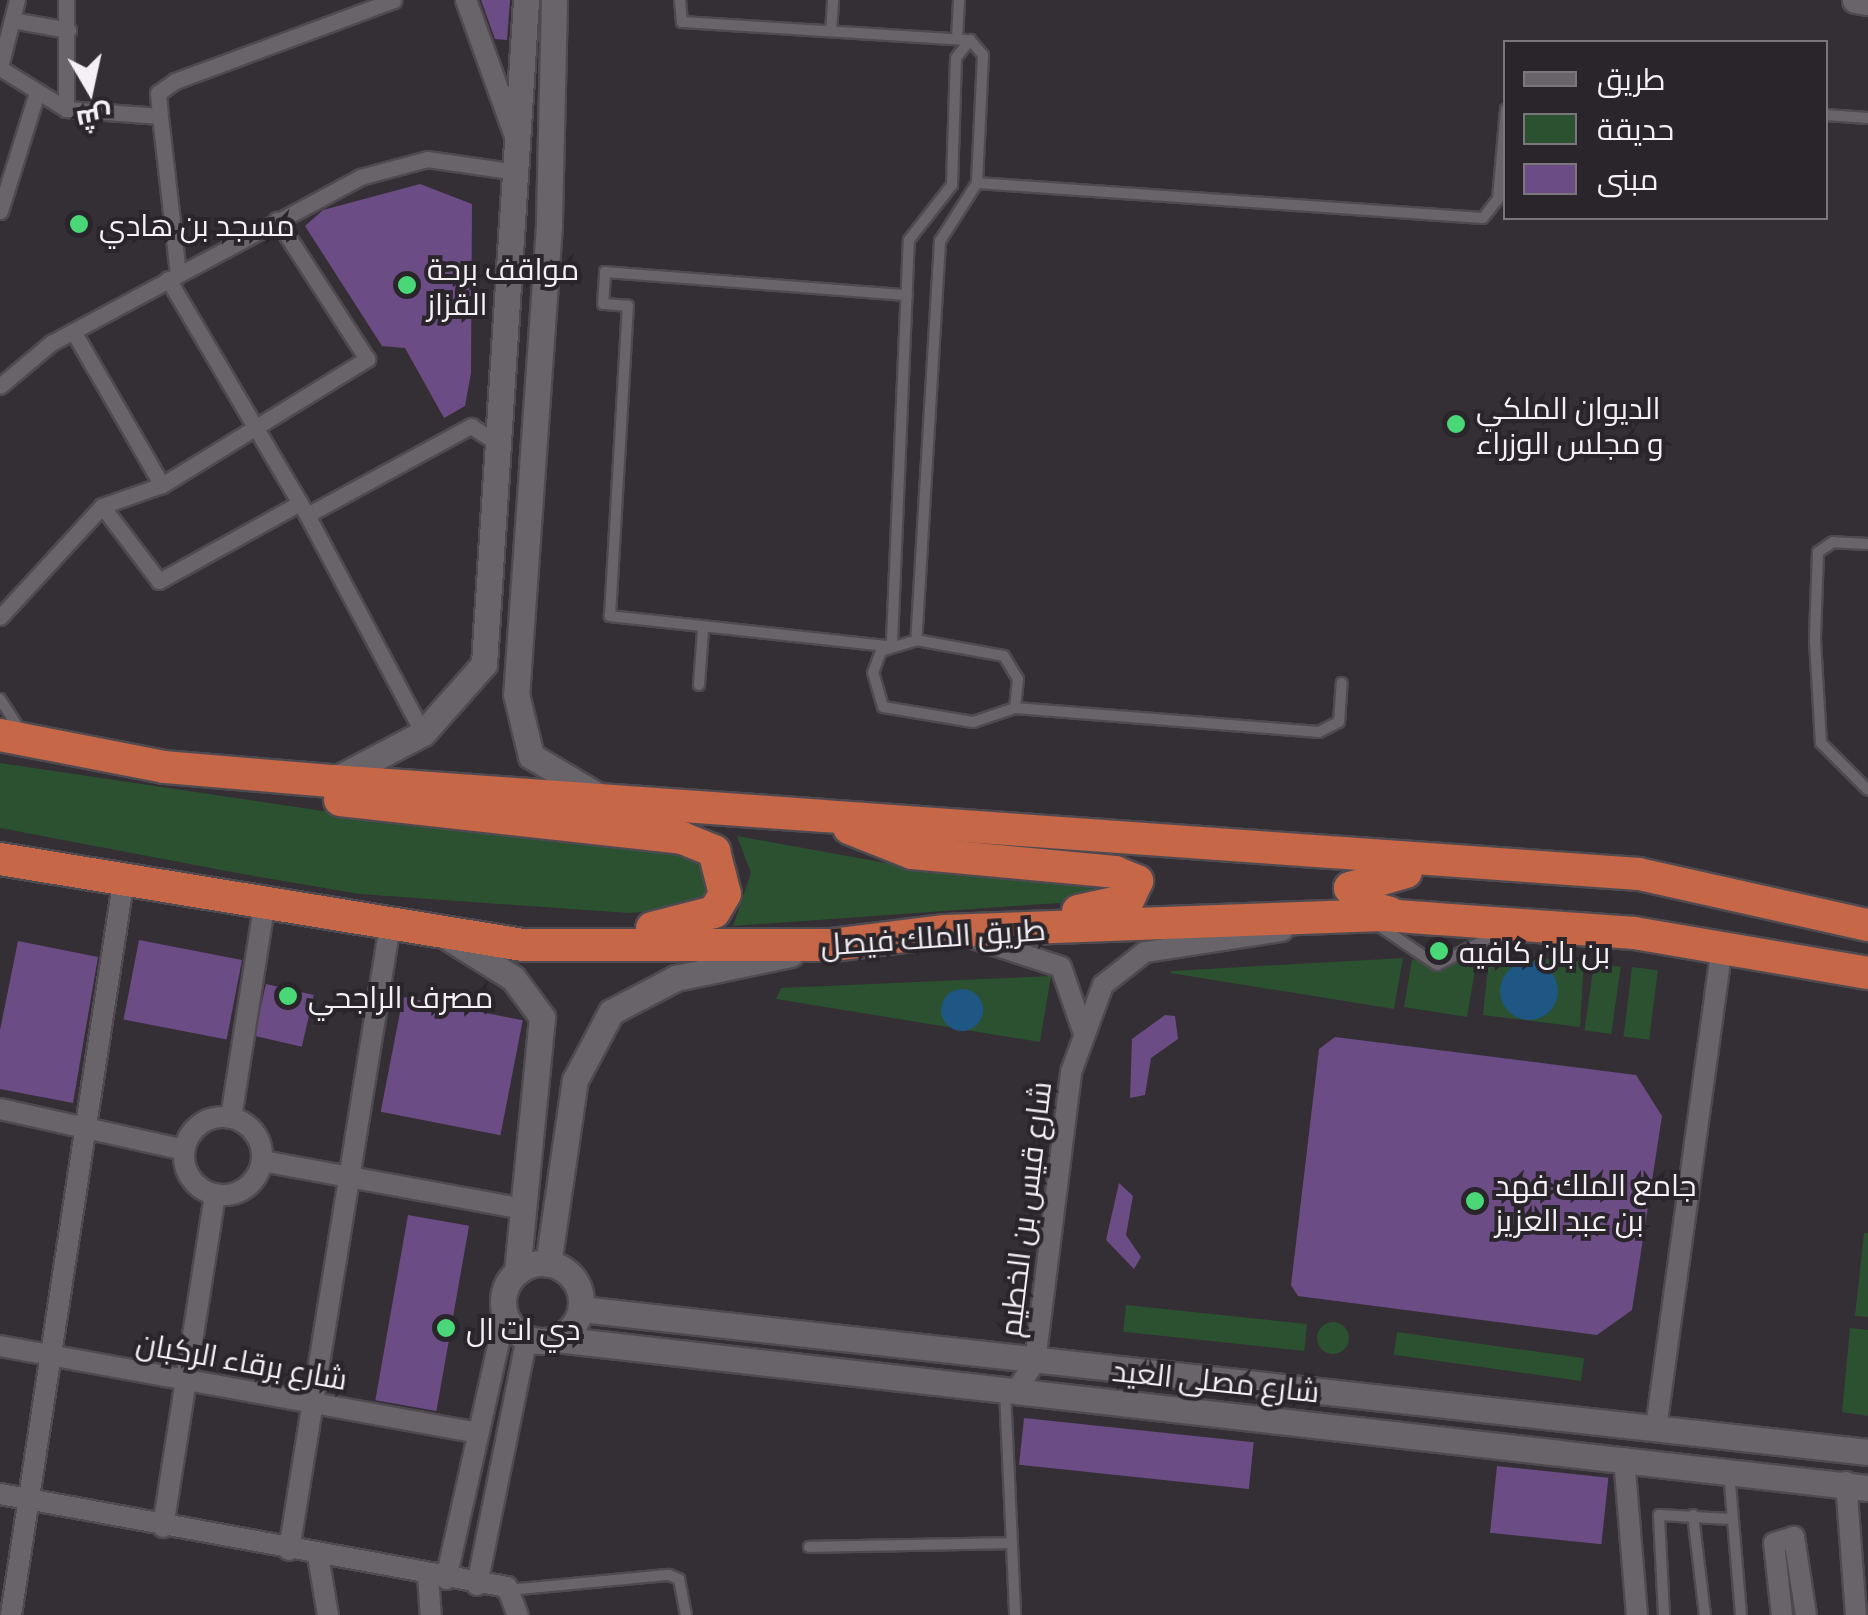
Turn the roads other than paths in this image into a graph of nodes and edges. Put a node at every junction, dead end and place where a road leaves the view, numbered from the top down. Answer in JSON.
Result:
{"nodes":[{"id":1,"x":18,"y":0,"type":"edge"},
{"id":2,"x":66,"y":0,"type":"edge"},
{"id":3,"x":394,"y":0,"type":"edge"},
{"id":4,"x":466,"y":0,"type":"edge"},
{"id":5,"x":526,"y":0,"type":"edge"},
{"id":6,"x":554,"y":0,"type":"edge"},
{"id":7,"x":680,"y":0,"type":"edge"},
{"id":8,"x":834,"y":0,"type":"edge"},
{"id":9,"x":959,"y":0,"type":"edge"},
{"id":10,"x":1855,"y":0,"type":"edge"},
{"id":11,"x":1868,"y":2,"type":"edge"},
{"id":12,"x":12,"y":20,"type":"junction"},
{"id":13,"x":68,"y":30,"type":"junction"},
{"id":14,"x":831,"y":31,"type":"junction"},
{"id":15,"x":957,"y":38,"type":"junction"},
{"id":16,"x":970,"y":40,"type":"junction"},
{"id":17,"x":0,"y":67,"type":"edge"},
{"id":18,"x":37,"y":92,"type":"junction"},
{"id":19,"x":66,"y":109,"type":"junction"},
{"id":20,"x":1828,"y":115,"type":"edge"},
{"id":21,"x":160,"y":116,"type":"junction"},
{"id":22,"x":1868,"y":118,"type":"edge"},
{"id":23,"x":1503,"y":143,"type":"edge"},
{"id":24,"x":518,"y":160,"type":"junction"},
{"id":25,"x":5,"y":176,"type":"edge"},
{"id":26,"x":977,"y":183,"type":"junction"},
{"id":27,"x":0,"y":212,"type":"edge"},
{"id":28,"x":277,"y":220,"type":"junction"},
{"id":29,"x":173,"y":276,"type":"junction"},
{"id":30,"x":907,"y":295,"type":"junction"},
{"id":31,"x":72,"y":331,"type":"junction"},
{"id":32,"x":0,"y":386,"type":"edge"},
{"id":33,"x":258,"y":427,"type":"junction"},
{"id":34,"x":502,"y":446,"type":"junction"},
{"id":35,"x":162,"y":486,"type":"junction"},
{"id":36,"x":102,"y":506,"type":"junction"},
{"id":37,"x":304,"y":509,"type":"junction"},
{"id":38,"x":1868,"y":544,"type":"edge"},
{"id":39,"x":0,"y":618,"type":"edge"},
{"id":40,"x":703,"y":630,"type":"junction"},
{"id":41,"x":916,"y":640,"type":"junction"},
{"id":42,"x":889,"y":644,"type":"junction"},
{"id":43,"x":1342,"y":683,"type":"dead end"},
{"id":44,"x":699,"y":686,"type":"dead end"},
{"id":45,"x":0,"y":698,"type":"edge"},
{"id":46,"x":1015,"y":708,"type":"junction"},
{"id":47,"x":423,"y":733,"type":"junction"},
{"id":48,"x":14,"y":738,"type":"edge"},
{"id":49,"x":164,"y":767,"type":"junction"},
{"id":50,"x":332,"y":782,"type":"junction"},
{"id":51,"x":1868,"y":790,"type":"edge"},
{"id":52,"x":604,"y":799,"type":"junction"},
{"id":53,"x":816,"y":815,"type":"junction"},
{"id":54,"x":0,"y":859,"type":"edge"},
{"id":55,"x":1504,"y":865,"type":"junction"},
{"id":56,"x":124,"y":877,"type":"junction"},
{"id":57,"x":265,"y":902,"type":"junction"},
{"id":58,"x":1402,"y":916,"type":"junction"},
{"id":59,"x":1357,"y":917,"type":"junction"},
{"id":60,"x":1525,"y":922,"type":"junction"},
{"id":61,"x":1868,"y":924,"type":"edge"},
{"id":62,"x":390,"y":925,"type":"junction"},
{"id":63,"x":980,"y":930,"type":"junction"},
{"id":64,"x":945,"y":931,"type":"junction"},
{"id":65,"x":444,"y":936,"type":"junction"},
{"id":66,"x":523,"y":945,"type":"junction"},
{"id":67,"x":832,"y":946,"type":"junction"},
{"id":68,"x":1722,"y":948,"type":"junction"},
{"id":69,"x":1868,"y":973,"type":"edge"},
{"id":70,"x":1083,"y":1031,"type":"junction"},
{"id":71,"x":0,"y":1109,"type":"edge"},
{"id":72,"x":232,"y":1118,"type":"junction"},
{"id":73,"x":82,"y":1130,"type":"junction"},
{"id":74,"x":185,"y":1150,"type":"junction"},
{"id":75,"x":262,"y":1161,"type":"junction"},
{"id":76,"x":348,"y":1179,"type":"junction"},
{"id":77,"x":215,"y":1194,"type":"junction"},
{"id":78,"x":523,"y":1209,"type":"junction"},
{"id":79,"x":548,"y":1264,"type":"junction"},
{"id":80,"x":517,"y":1272,"type":"junction"},
{"id":81,"x":581,"y":1309,"type":"junction"},
{"id":82,"x":505,"y":1315,"type":"junction"},
{"id":83,"x":526,"y":1338,"type":"junction"},
{"id":84,"x":556,"y":1339,"type":"junction"},
{"id":85,"x":0,"y":1346,"type":"edge"},
{"id":86,"x":56,"y":1357,"type":"junction"},
{"id":87,"x":1035,"y":1362,"type":"junction"},
{"id":88,"x":188,"y":1381,"type":"junction"},
{"id":89,"x":1011,"y":1390,"type":"junction"},
{"id":90,"x":315,"y":1404,"type":"junction"},
{"id":91,"x":1656,"y":1428,"type":"junction"},
{"id":92,"x":474,"y":1432,"type":"junction"},
{"id":93,"x":1817,"y":1446,"type":"junction"},
{"id":94,"x":1868,"y":1452,"type":"edge"},
{"id":95,"x":1624,"y":1458,"type":"junction"},
{"id":96,"x":1729,"y":1470,"type":"junction"},
{"id":97,"x":1810,"y":1478,"type":"junction"},
{"id":98,"x":1857,"y":1485,"type":"edge"},
{"id":99,"x":0,"y":1494,"type":"edge"},
{"id":100,"x":30,"y":1503,"type":"junction"},
{"id":101,"x":1693,"y":1516,"type":"junction"},
{"id":102,"x":1730,"y":1519,"type":"junction"},
{"id":103,"x":164,"y":1527,"type":"junction"},
{"id":104,"x":1011,"y":1543,"type":"junction"},
{"id":105,"x":809,"y":1548,"type":"dead end"},
{"id":106,"x":289,"y":1550,"type":"junction"},
{"id":107,"x":318,"y":1556,"type":"junction"},
{"id":108,"x":437,"y":1578,"type":"junction"},
{"id":109,"x":477,"y":1585,"type":"junction"},
{"id":110,"x":510,"y":1590,"type":"junction"},
{"id":111,"x":11,"y":1615,"type":"edge"},
{"id":112,"x":328,"y":1615,"type":"edge"},
{"id":113,"x":432,"y":1615,"type":"edge"},
{"id":114,"x":518,"y":1615,"type":"edge"},
{"id":115,"x":686,"y":1615,"type":"edge"},
{"id":116,"x":1015,"y":1615,"type":"edge"},
{"id":117,"x":1638,"y":1615,"type":"edge"},
{"id":118,"x":1664,"y":1615,"type":"edge"},
{"id":119,"x":1704,"y":1615,"type":"edge"},
{"id":120,"x":1741,"y":1615,"type":"edge"},
{"id":121,"x":1782,"y":1615,"type":"edge"},
{"id":122,"x":1806,"y":1615,"type":"edge"},
{"id":123,"x":1856,"y":1615,"type":"edge"}],
"edges":[{"from":1,"to":12,"type":"street"},
{"from":2,"to":13,"type":"street"},
{"from":3,"to":21,"type":"street"},
{"from":4,"to":24,"type":"street"},
{"from":5,"to":24,"type":"street"},
{"from":6,"to":52,"type":"street"},
{"from":7,"to":14,"type":"lane"},
{"from":8,"to":14,"type":"lane"},
{"from":9,"to":15,"type":"lane"},
{"from":10,"to":11,"type":"street"},
{"from":12,"to":13,"type":"street"},
{"from":12,"to":17,"type":"street"},
{"from":13,"to":19,"type":"street"},
{"from":14,"to":15,"type":"lane"},
{"from":15,"to":16,"type":"lane"},
{"from":16,"to":26,"type":"lane"},
{"from":16,"to":30,"type":"lane"},
{"from":17,"to":18,"type":"street"},
{"from":18,"to":19,"type":"street"},
{"from":18,"to":25,"type":"street"},
{"from":19,"to":21,"type":"street"},
{"from":20,"to":22,"type":"lane"},
{"from":21,"to":29,"type":"street"},
{"from":23,"to":26,"type":"lane"},
{"from":24,"to":28,"type":"street"},
{"from":24,"to":34,"type":"street"},
{"from":25,"to":27,"type":"street"},
{"from":26,"to":41,"type":"lane"},
{"from":28,"to":29,"type":"street"},
{"from":28,"to":33,"type":"street"},
{"from":29,"to":31,"type":"street"},
{"from":29,"to":33,"type":"street"},
{"from":30,"to":40,"type":"lane"},
{"from":30,"to":42,"type":"lane"},
{"from":31,"to":32,"type":"street"},
{"from":31,"to":35,"type":"street"},
{"from":33,"to":35,"type":"street"},
{"from":33,"to":37,"type":"street"},
{"from":34,"to":37,"type":"street"},
{"from":34,"to":47,"type":"street"},
{"from":35,"to":36,"type":"street"},
{"from":36,"to":37,"type":"street"},
{"from":36,"to":39,"type":"street"},
{"from":37,"to":47,"type":"street"},
{"from":38,"to":51,"type":"lane"},
{"from":40,"to":42,"type":"lane"},
{"from":40,"to":44,"type":"lane"},
{"from":41,"to":42,"type":"lane"},
{"from":41,"to":46,"type":"lane"},
{"from":42,"to":46,"type":"lane"},
{"from":43,"to":46,"type":"lane"},
{"from":45,"to":48,"type":"lane"},
{"from":47,"to":50,"type":"street"},
{"from":48,"to":49,"type":"highway"},
{"from":49,"to":50,"type":"highway"},
{"from":49,"to":66,"type":"highway"},
{"from":50,"to":52,"type":"highway"},
{"from":52,"to":53,"type":"highway"},
{"from":53,"to":55,"type":"highway"},
{"from":53,"to":63,"type":"highway"},
{"from":54,"to":56,"type":"highway","name":"طريق الملك فيصل"},
{"from":55,"to":58,"type":"highway"},
{"from":55,"to":61,"type":"highway"},
{"from":56,"to":57,"type":"highway","name":"طريق الملك فيصل"},
{"from":56,"to":73,"type":"street"},
{"from":57,"to":62,"type":"highway","name":"طريق الملك فيصل"},
{"from":57,"to":72,"type":"street"},
{"from":58,"to":59,"type":"highway","name":"طريق الملك فيصل"},
{"from":58,"to":60,"type":"highway","name":"طريق الملك فيصل"},
{"from":59,"to":60,"type":"lane"},
{"from":59,"to":63,"type":"highway","name":"طريق الملك فيصل"},
{"from":59,"to":70,"type":"street","name":"شارع قيس بن الخطيم"},
{"from":60,"to":68,"type":"highway","name":"طريق الملك فيصل"},
{"from":62,"to":65,"type":"highway","name":"طريق الملك فيصل"},
{"from":62,"to":76,"type":"street"},
{"from":63,"to":64,"type":"highway","name":"طريق الملك فيصل"},
{"from":64,"to":67,"type":"highway","name":"طريق الملك فيصل"},
{"from":64,"to":70,"type":"street"},
{"from":65,"to":66,"type":"highway","name":"طريق الملك فيصل"},
{"from":65,"to":78,"type":"street"},
{"from":66,"to":67,"type":"highway","name":"طريق الملك فيصل"},
{"from":67,"to":79,"type":"street"},
{"from":68,"to":69,"type":"highway","name":"طريق الملك فيصل"},
{"from":68,"to":91,"type":"street"},
{"from":70,"to":87,"type":"street","name":"شارع قيس بن الخطيم"},
{"from":71,"to":73,"type":"street"},
{"from":72,"to":74,"type":"street"},
{"from":72,"to":75,"type":"street"},
{"from":73,"to":74,"type":"street"},
{"from":73,"to":86,"type":"street"},
{"from":74,"to":77,"type":"street"},
{"from":75,"to":76,"type":"street"},
{"from":75,"to":77,"type":"street"},
{"from":76,"to":78,"type":"street"},
{"from":76,"to":90,"type":"street"},
{"from":77,"to":88,"type":"street"},
{"from":78,"to":80,"type":"street"},
{"from":79,"to":80,"type":"street"},
{"from":79,"to":81,"type":"street"},
{"from":80,"to":82,"type":"street"},
{"from":81,"to":84,"type":"street"},
{"from":81,"to":87,"type":"street","name":"شارع مصلى العيد"},
{"from":82,"to":83,"type":"street"},
{"from":82,"to":92,"type":"street"},
{"from":83,"to":84,"type":"street"},
{"from":83,"to":109,"type":"street"},
{"from":84,"to":89,"type":"street","name":"شارع مصلى العيد"},
{"from":85,"to":86,"type":"street","name":"شارع برقاء الركبان"},
{"from":86,"to":88,"type":"street","name":"شارع برقاء الركبان"},
{"from":86,"to":100,"type":"street"},
{"from":87,"to":89,"type":"street","name":"شارع قيس بن الخطيم"},
{"from":87,"to":91,"type":"street","name":"شارع مصلى العيد"},
{"from":88,"to":90,"type":"street","name":"شارع برقاء الركبان"},
{"from":88,"to":103,"type":"street"},
{"from":89,"to":95,"type":"street","name":"شارع مصلى العيد"},
{"from":89,"to":104,"type":"lane"},
{"from":90,"to":92,"type":"street","name":"شارع برقاء الركبان"},
{"from":90,"to":106,"type":"street"},
{"from":91,"to":93,"type":"street","name":"شارع مصلى العيد"},
{"from":92,"to":108,"type":"street"},
{"from":93,"to":94,"type":"street","name":"شارع مصلى العيد"},
{"from":93,"to":97,"type":"street"},
{"from":95,"to":96,"type":"street","name":"شارع مصلى العيد"},
{"from":95,"to":117,"type":"street"},
{"from":96,"to":97,"type":"street","name":"شارع مصلى العيد"},
{"from":96,"to":102,"type":"lane"},
{"from":97,"to":98,"type":"street","name":"شارع مصلى العيد"},
{"from":98,"to":123,"type":"street"},
{"from":99,"to":100,"type":"street"},
{"from":100,"to":103,"type":"street"},
{"from":100,"to":111,"type":"street"},
{"from":101,"to":102,"type":"lane"},
{"from":101,"to":118,"type":"lane"},
{"from":101,"to":119,"type":"lane"},
{"from":102,"to":120,"type":"lane"},
{"from":103,"to":106,"type":"street"},
{"from":104,"to":105,"type":"lane"},
{"from":104,"to":116,"type":"lane"},
{"from":106,"to":107,"type":"street"},
{"from":107,"to":108,"type":"street"},
{"from":107,"to":112,"type":"street"},
{"from":108,"to":109,"type":"street"},
{"from":108,"to":113,"type":"street"},
{"from":109,"to":110,"type":"street"},
{"from":110,"to":114,"type":"street"},
{"from":110,"to":115,"type":"lane"},
{"from":121,"to":122,"type":"street"}]}
